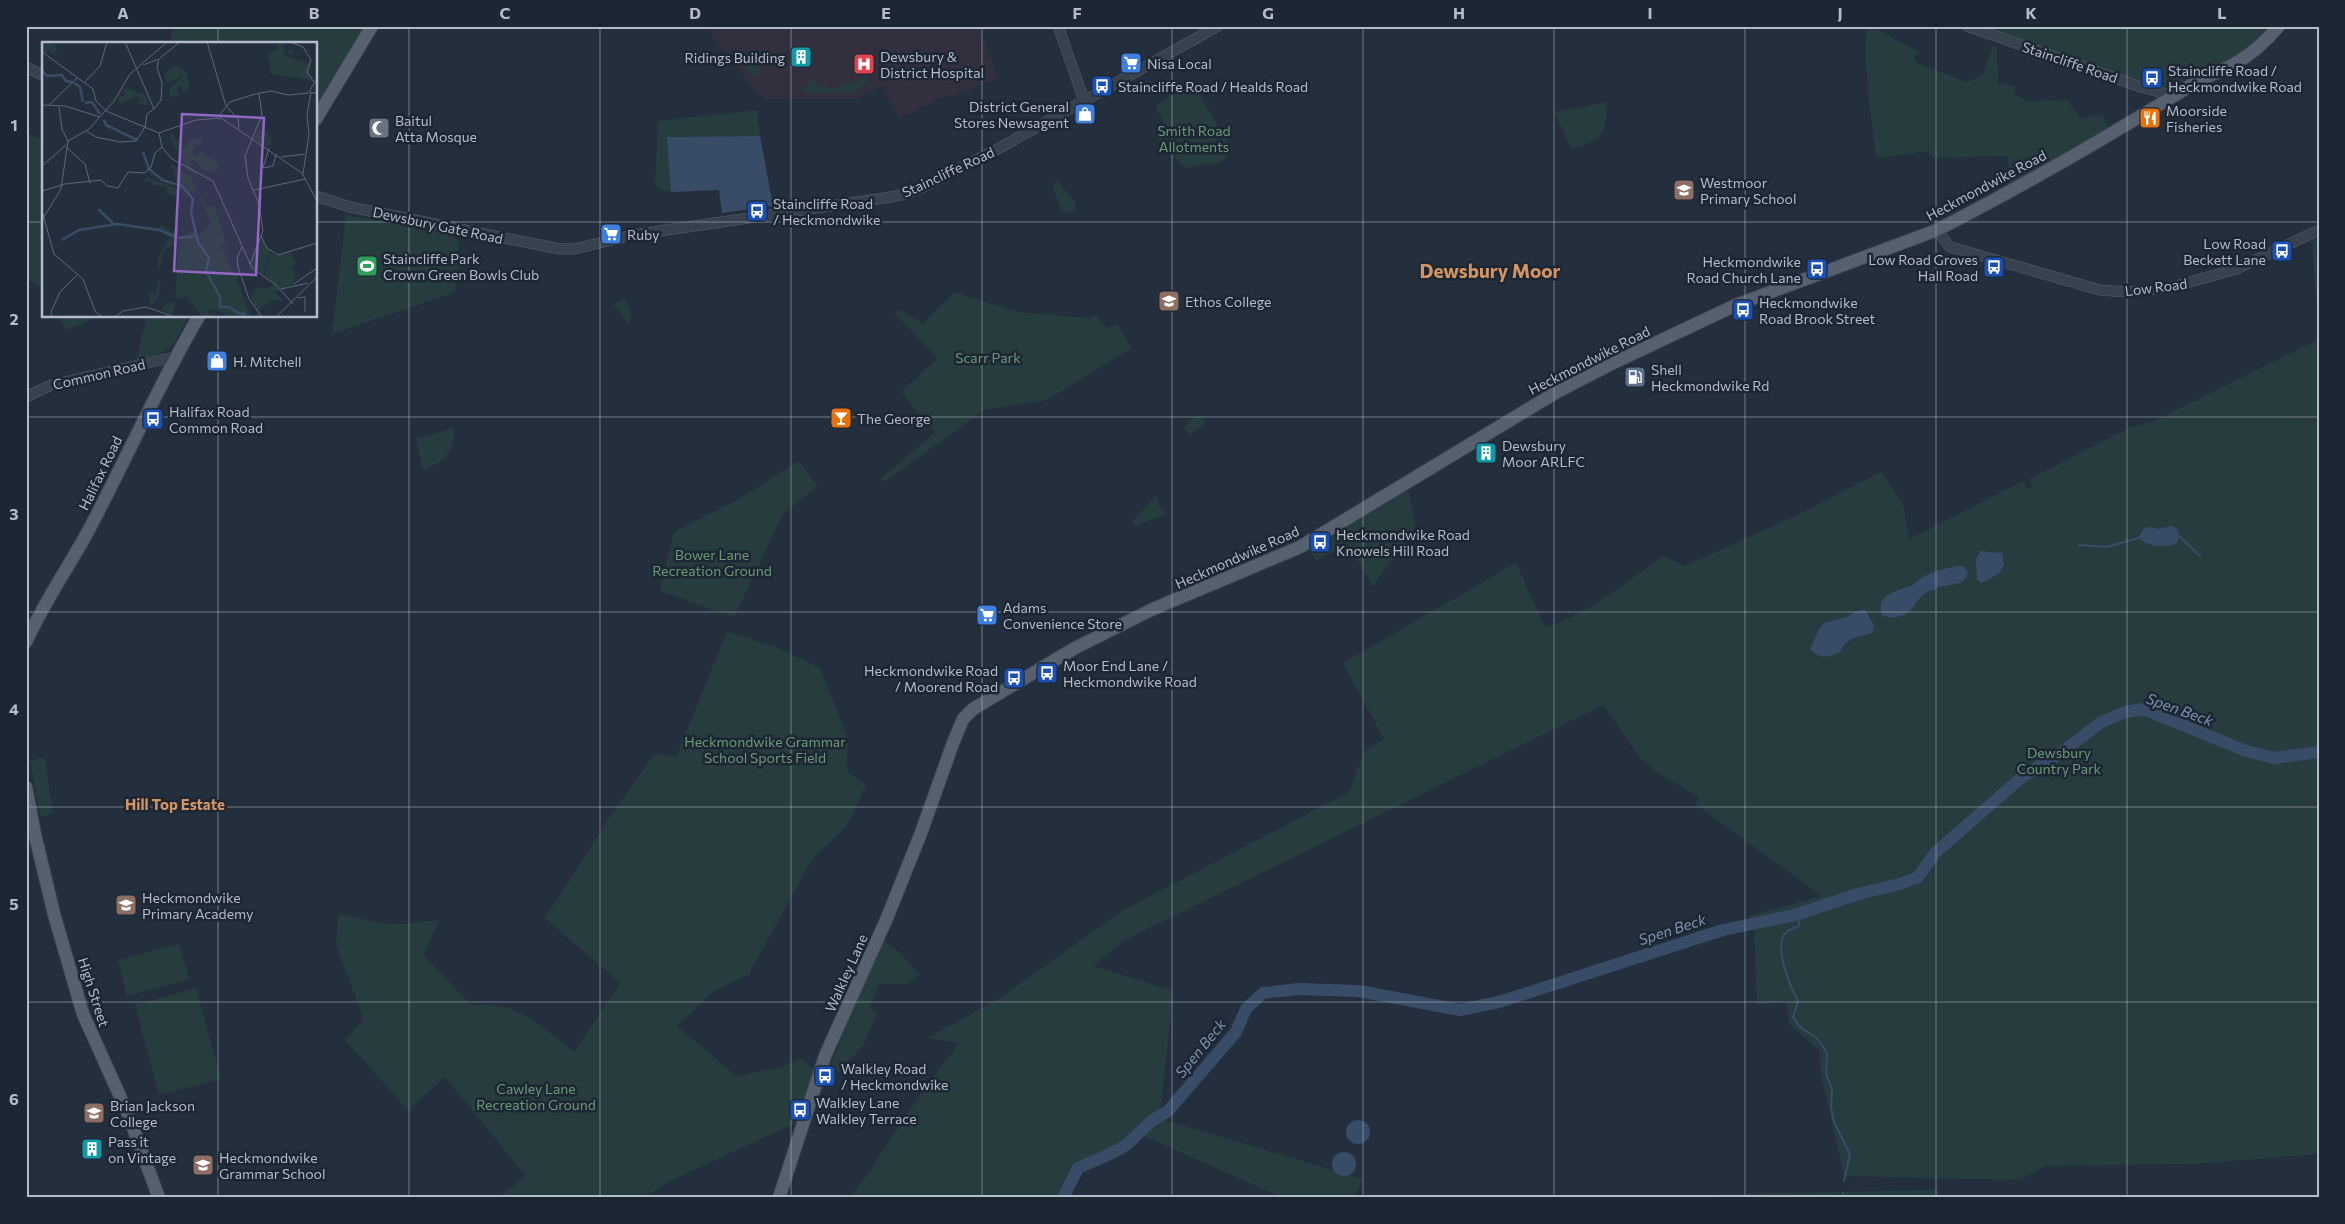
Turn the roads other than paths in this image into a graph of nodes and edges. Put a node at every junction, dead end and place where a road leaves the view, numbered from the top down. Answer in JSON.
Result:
{"nodes":[{"id":1,"x":372,"y":26,"type":"edge"},
{"id":2,"x":1058,"y":26,"type":"edge"},
{"id":3,"x":1218,"y":26,"type":"edge"},
{"id":4,"x":1967,"y":26,"type":"edge"},
{"id":5,"x":2279,"y":26,"type":"edge"},
{"id":6,"x":26,"y":67,"type":"edge"},
{"id":7,"x":42,"y":75,"type":"edge"},
{"id":8,"x":2174,"y":96,"type":"junction"},
{"id":9,"x":1084,"y":100,"type":"junction"},
{"id":10,"x":318,"y":116,"type":"edge"},
{"id":11,"x":318,"y":197,"type":"edge"},
{"id":12,"x":1937,"y":230,"type":"junction"},
{"id":13,"x":2319,"y":230,"type":"edge"},
{"id":14,"x":560,"y":249,"type":"joint"},
{"id":15,"x":198,"y":318,"type":"edge"},
{"id":16,"x":174,"y":358,"type":"junction"},
{"id":17,"x":26,"y":397,"type":"edge"},
{"id":18,"x":26,"y":642,"type":"edge"},
{"id":19,"x":946,"y":762,"type":"joint"},
{"id":20,"x":26,"y":787,"type":"edge"},
{"id":21,"x":159,"y":1198,"type":"edge"},
{"id":22,"x":779,"y":1198,"type":"edge"}],
"edges":[{"from":1,"to":10,"type":"main road"},
{"from":2,"to":9,"type":"street"},
{"from":3,"to":9,"type":"street","name":"Staincliffe Road"},
{"from":4,"to":8,"type":"street","name":"Staincliffe Road"},
{"from":5,"to":8,"type":"main road","name":"Heckmondwike Road"},
{"from":6,"to":7,"type":"street"},
{"from":8,"to":12,"type":"main road","name":"Heckmondwike Road"},
{"from":9,"to":14,"type":"street","name":"Staincliffe Road"},
{"from":11,"to":14,"type":"street","name":"Dewsbury Gate Road"},
{"from":12,"to":13,"type":"street","name":"Low Road"},
{"from":12,"to":19,"type":"main road","name":"Heckmondwike Road"},
{"from":15,"to":16,"type":"main road","name":"Halifax Road"},
{"from":16,"to":17,"type":"street","name":"Common Road"},
{"from":16,"to":18,"type":"main road","name":"Halifax Road"},
{"from":19,"to":22,"type":"main road","name":"Walkley Lane"},
{"from":20,"to":21,"type":"main road","name":"High Street"}]}
